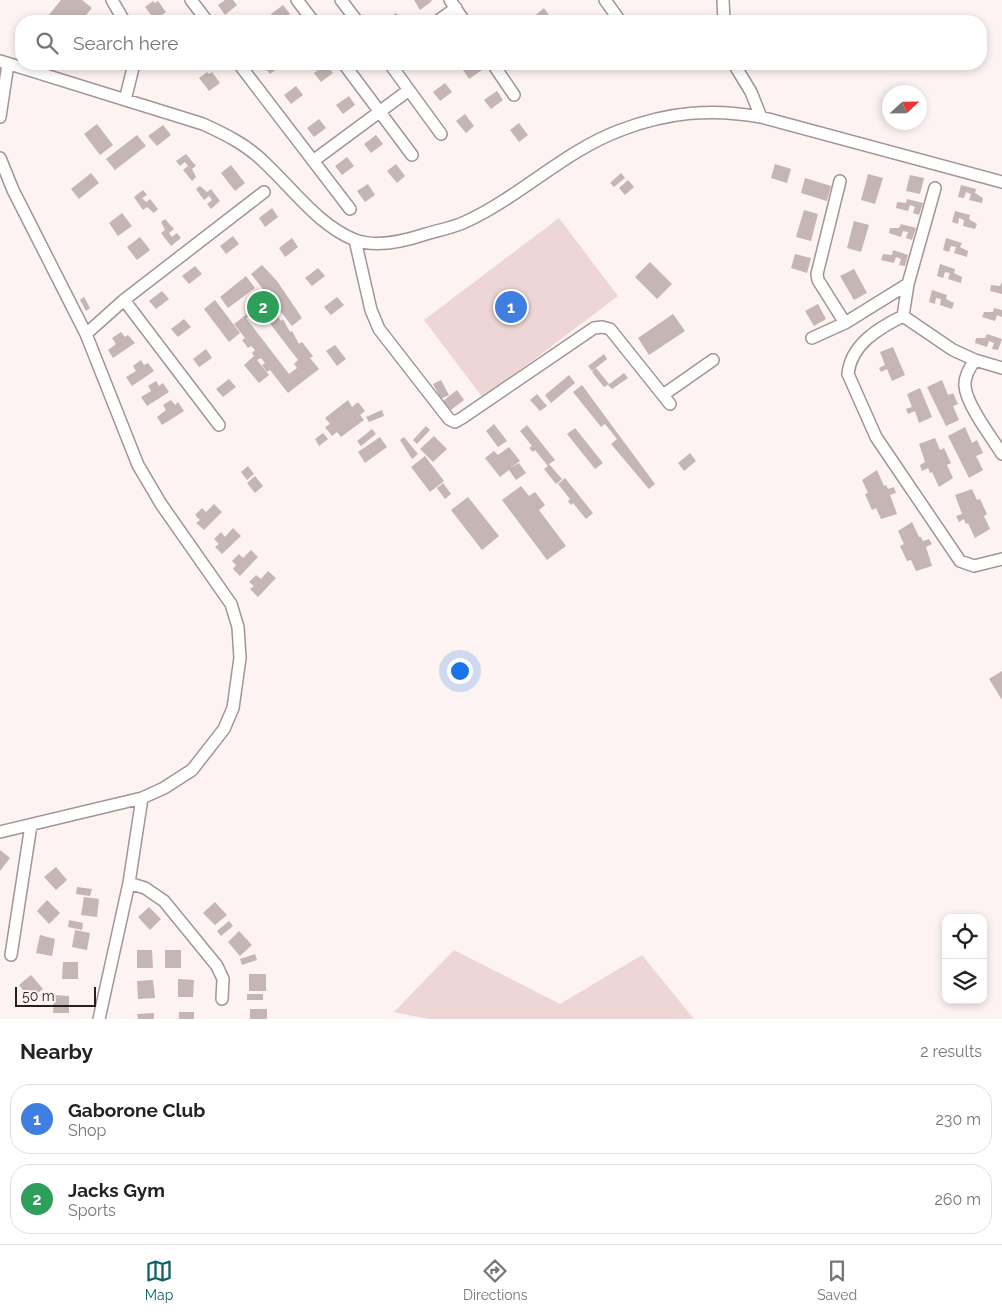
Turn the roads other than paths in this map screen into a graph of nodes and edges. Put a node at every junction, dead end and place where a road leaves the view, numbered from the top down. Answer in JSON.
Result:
{"nodes":[{"id":1,"x":191,"y":0,"type":"edge"},
{"id":2,"x":297,"y":0,"type":"edge"},
{"id":3,"x":341,"y":0,"type":"edge"},
{"id":4,"x":604,"y":0,"type":"edge"},
{"id":5,"x":722,"y":0,"type":"edge"},
{"id":6,"x":117,"y":2,"type":"edge"},
{"id":7,"x":453,"y":4,"type":"edge"},
{"id":8,"x":122,"y":15,"type":"edge"},
{"id":9,"x":202,"y":15,"type":"edge"},
{"id":10,"x":308,"y":15,"type":"edge"},
{"id":11,"x":352,"y":15,"type":"edge"},
{"id":12,"x":443,"y":15,"type":"edge"},
{"id":13,"x":460,"y":15,"type":"edge"},
{"id":14,"x":615,"y":15,"type":"edge"},
{"id":15,"x":723,"y":15,"type":"edge"},
{"id":16,"x":4,"y":62,"type":"edge"},
{"id":17,"x":29,"y":70,"type":"edge"},
{"id":18,"x":132,"y":70,"type":"edge"},
{"id":19,"x":245,"y":70,"type":"edge"},
{"id":20,"x":348,"y":70,"type":"edge"},
{"id":21,"x":394,"y":70,"type":"edge"},
{"id":22,"x":497,"y":70,"type":"edge"},
{"id":23,"x":738,"y":70,"type":"edge"},
{"id":24,"x":409,"y":90,"type":"junction"},
{"id":25,"x":514,"y":95,"type":"dead end"},
{"id":26,"x":125,"y":100,"type":"junction"},
{"id":27,"x":380,"y":112,"type":"junction"},
{"id":28,"x":0,"y":117,"type":"edge"},
{"id":29,"x":762,"y":117,"type":"junction"},
{"id":30,"x":441,"y":134,"type":"dead end"},
{"id":31,"x":412,"y":155,"type":"dead end"},
{"id":32,"x":0,"y":158,"type":"edge"},
{"id":33,"x":313,"y":161,"type":"junction"},
{"id":34,"x":840,"y":181,"type":"dead end"},
{"id":35,"x":1002,"y":182,"type":"edge"},
{"id":36,"x":935,"y":188,"type":"dead end"},
{"id":37,"x":264,"y":192,"type":"dead end"},
{"id":38,"x":350,"y":209,"type":"dead end"},
{"id":39,"x":355,"y":240,"type":"junction"},
{"id":40,"x":908,"y":284,"type":"junction"},
{"id":41,"x":124,"y":300,"type":"junction"},
{"id":42,"x":904,"y":316,"type":"junction"},
{"id":43,"x":845,"y":323,"type":"junction"},
{"id":44,"x":86,"y":334,"type":"junction"},
{"id":45,"x":812,"y":338,"type":"dead end"},
{"id":46,"x":713,"y":360,"type":"dead end"},
{"id":47,"x":975,"y":360,"type":"junction"},
{"id":48,"x":1002,"y":367,"type":"edge"},
{"id":49,"x":219,"y":425,"type":"dead end"},
{"id":50,"x":1002,"y":454,"type":"edge"},
{"id":51,"x":1002,"y":559,"type":"edge"},
{"id":52,"x":142,"y":798,"type":"junction"},
{"id":53,"x":31,"y":825,"type":"junction"},
{"id":54,"x":0,"y":832,"type":"edge"},
{"id":55,"x":130,"y":883,"type":"junction"},
{"id":56,"x":11,"y":955,"type":"dead end"},
{"id":57,"x":222,"y":999,"type":"dead end"},
{"id":58,"x":99,"y":1019,"type":"edge"}],
"edges":[{"from":1,"to":9,"type":"street"},
{"from":2,"to":10,"type":"street"},
{"from":3,"to":11,"type":"street"},
{"from":4,"to":14,"type":"street"},
{"from":5,"to":15,"type":"street"},
{"from":6,"to":8,"type":"street"},
{"from":7,"to":12,"type":"street"},
{"from":7,"to":13,"type":"street"},
{"from":16,"to":28,"type":"street"},
{"from":17,"to":26,"type":"street"},
{"from":18,"to":26,"type":"street"},
{"from":19,"to":33,"type":"street"},
{"from":20,"to":27,"type":"street"},
{"from":21,"to":24,"type":"street"},
{"from":22,"to":25,"type":"street"},
{"from":23,"to":29,"type":"street"},
{"from":24,"to":27,"type":"street"},
{"from":24,"to":30,"type":"street"},
{"from":26,"to":39,"type":"street"},
{"from":27,"to":31,"type":"street"},
{"from":27,"to":33,"type":"street"},
{"from":29,"to":35,"type":"street"},
{"from":29,"to":39,"type":"street"},
{"from":32,"to":44,"type":"street"},
{"from":33,"to":38,"type":"street"},
{"from":34,"to":43,"type":"street"},
{"from":36,"to":40,"type":"street"},
{"from":37,"to":41,"type":"street"},
{"from":39,"to":46,"type":"street"},
{"from":40,"to":42,"type":"street"},
{"from":40,"to":43,"type":"street"},
{"from":41,"to":44,"type":"street"},
{"from":41,"to":49,"type":"street"},
{"from":42,"to":47,"type":"street"},
{"from":42,"to":51,"type":"street"},
{"from":43,"to":45,"type":"street"},
{"from":44,"to":52,"type":"street"},
{"from":47,"to":48,"type":"street"},
{"from":47,"to":50,"type":"street"},
{"from":52,"to":53,"type":"street"},
{"from":52,"to":55,"type":"street"},
{"from":53,"to":54,"type":"street"},
{"from":53,"to":56,"type":"street"},
{"from":55,"to":57,"type":"street"},
{"from":55,"to":58,"type":"street"}]}
